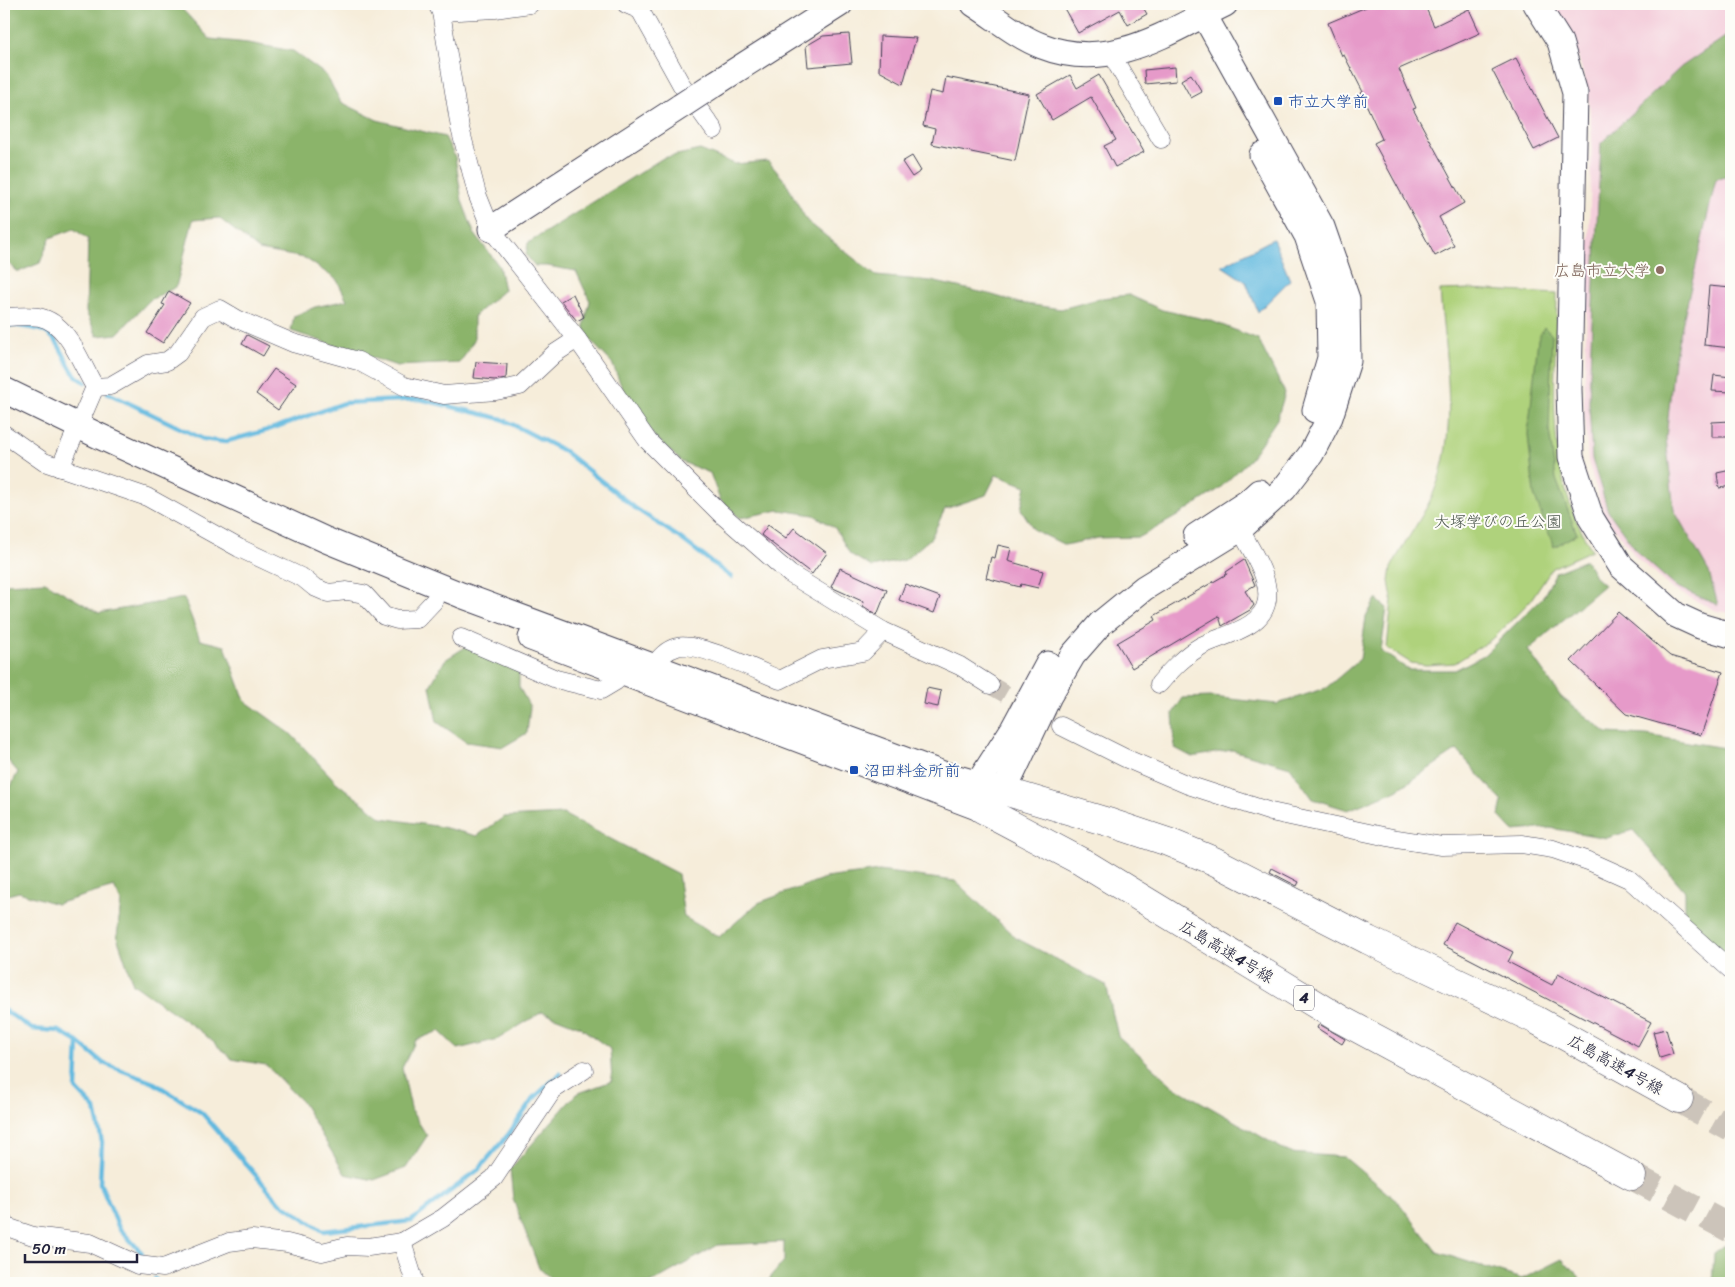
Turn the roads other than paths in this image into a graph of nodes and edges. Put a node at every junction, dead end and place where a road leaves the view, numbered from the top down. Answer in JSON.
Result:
{"nodes":[{"id":1,"x":530,"y":4,"type":"edge"},
{"id":2,"x":626,"y":4,"type":"edge"},
{"id":3,"x":840,"y":4,"type":"edge"},
{"id":4,"x":974,"y":4,"type":"edge"},
{"id":5,"x":1536,"y":4,"type":"edge"},
{"id":6,"x":439,"y":8,"type":"edge"},
{"id":7,"x":1199,"y":10,"type":"edge"},
{"id":8,"x":1114,"y":53,"type":"junction"},
{"id":9,"x":714,"y":130,"type":"dead end"},
{"id":10,"x":1161,"y":139,"type":"dead end"},
{"id":11,"x":491,"y":228,"type":"junction"},
{"id":12,"x":4,"y":317,"type":"edge"},
{"id":13,"x":577,"y":339,"type":"junction"},
{"id":14,"x":94,"y":387,"type":"junction"},
{"id":15,"x":4,"y":390,"type":"edge"},
{"id":16,"x":4,"y":408,"type":"edge"},
{"id":17,"x":76,"y":432,"type":"junction"},
{"id":18,"x":4,"y":434,"type":"edge"},
{"id":19,"x":60,"y":468,"type":"junction"},
{"id":20,"x":1240,"y":529,"type":"junction"},
{"id":21,"x":434,"y":601,"type":"junction"},
{"id":22,"x":883,"y":631,"type":"junction"},
{"id":23,"x":1731,"y":635,"type":"edge"},
{"id":24,"x":460,"y":638,"type":"dead end"},
{"id":25,"x":654,"y":666,"type":"junction"},
{"id":26,"x":620,"y":673,"type":"junction"},
{"id":27,"x":1159,"y":684,"type":"dead end"},
{"id":28,"x":990,"y":685,"type":"tunnel mouth"},
{"id":29,"x":1061,"y":726,"type":"tunnel mouth"},
{"id":30,"x":1004,"y":791,"type":"junction"},
{"id":31,"x":980,"y":796,"type":"junction"},
{"id":32,"x":1731,"y":970,"type":"edge"},
{"id":33,"x":584,"y":1070,"type":"dead end"},
{"id":34,"x":1679,"y":1099,"type":"tunnel mouth"},
{"id":35,"x":1632,"y":1176,"type":"tunnel mouth"},
{"id":36,"x":4,"y":1222,"type":"edge"},
{"id":37,"x":402,"y":1242,"type":"junction"},
{"id":38,"x":416,"y":1283,"type":"edge"}],
"edges":[{"from":1,"to":6,"type":"street"},
{"from":2,"to":9,"type":"street"},
{"from":3,"to":11,"type":"street","bridge":true},
{"from":4,"to":8,"type":"street"},
{"from":5,"to":23,"type":"street"},
{"from":6,"to":11,"type":"street"},
{"from":7,"to":8,"type":"street"},
{"from":7,"to":20,"type":"street"},
{"from":7,"to":31,"type":"street"},
{"from":8,"to":10,"type":"street"},
{"from":11,"to":13,"type":"street"},
{"from":12,"to":14,"type":"street"},
{"from":13,"to":14,"type":"street"},
{"from":13,"to":22,"type":"street"},
{"from":14,"to":17,"type":"street"},
{"from":15,"to":17,"type":"street"},
{"from":16,"to":17,"type":"street"},
{"from":17,"to":19,"type":"street"},
{"from":17,"to":21,"type":"street"},
{"from":17,"to":25,"type":"street"},
{"from":18,"to":19,"type":"street"},
{"from":19,"to":21,"type":"street"},
{"from":20,"to":27,"type":"street"},
{"from":20,"to":30,"type":"street"},
{"from":21,"to":26,"type":"street"},
{"from":22,"to":25,"type":"street"},
{"from":22,"to":28,"type":"street"},
{"from":24,"to":26,"type":"street"},
{"from":25,"to":31,"type":"street"},
{"from":26,"to":31,"type":"street"},
{"from":29,"to":32,"type":"street"},
{"from":30,"to":31,"type":"street"},
{"from":30,"to":34,"type":"highway","name":"広島高速4号線"},
{"from":31,"to":35,"type":"highway","name":"広島高速4号線","number":"4"},
{"from":33,"to":37,"type":"street"},
{"from":36,"to":37,"type":"street"},
{"from":37,"to":38,"type":"street"}]}
